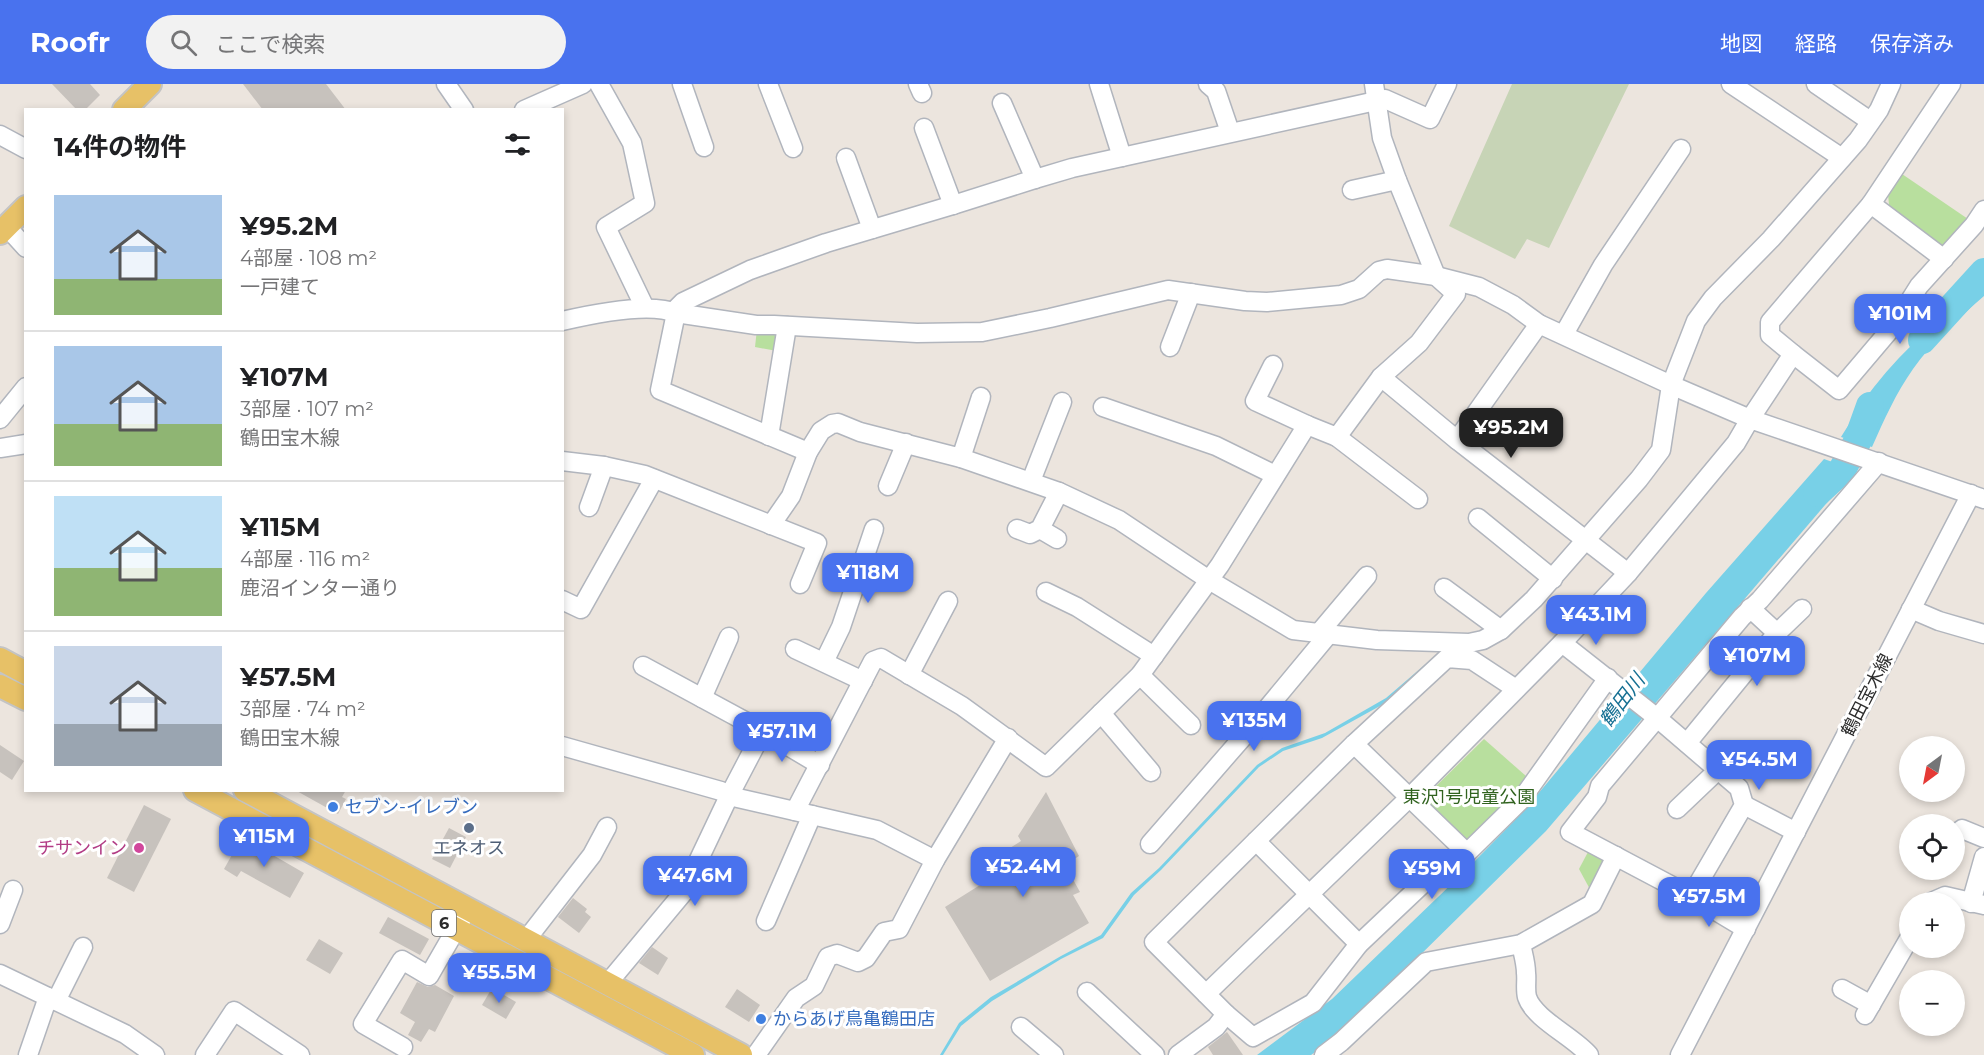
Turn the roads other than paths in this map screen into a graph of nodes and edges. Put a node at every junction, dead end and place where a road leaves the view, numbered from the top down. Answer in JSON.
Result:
{"nodes":[{"id":1,"x":150,"y":84,"type":"edge"},
{"id":2,"x":446,"y":84,"type":"edge"},
{"id":3,"x":599,"y":84,"type":"edge"},
{"id":4,"x":682,"y":84,"type":"edge"},
{"id":5,"x":768,"y":84,"type":"edge"},
{"id":6,"x":1099,"y":84,"type":"edge"},
{"id":7,"x":1208,"y":84,"type":"edge"},
{"id":8,"x":1447,"y":84,"type":"edge"},
{"id":9,"x":1731,"y":84,"type":"edge"},
{"id":10,"x":1816,"y":84,"type":"edge"},
{"id":11,"x":1892,"y":84,"type":"edge"},
{"id":12,"x":1951,"y":84,"type":"edge"},
{"id":13,"x":580,"y":85,"type":"edge"},
{"id":14,"x":1375,"y":92,"type":"edge"},
{"id":15,"x":1002,"y":103,"type":"dead end"},
{"id":16,"x":126,"y":108,"type":"edge"},
{"id":17,"x":463,"y":108,"type":"edge"},
{"id":18,"x":528,"y":108,"type":"edge"},
{"id":19,"x":1870,"y":121,"type":"junction"},
{"id":20,"x":924,"y":128,"type":"dead end"},
{"id":21,"x":1230,"y":132,"type":"junction"},
{"id":22,"x":0,"y":135,"type":"edge"},
{"id":23,"x":24,"y":147,"type":"edge"},
{"id":24,"x":704,"y":147,"type":"dead end"},
{"id":25,"x":793,"y":148,"type":"dead end"},
{"id":26,"x":1681,"y":149,"type":"dead end"},
{"id":27,"x":1122,"y":157,"type":"junction"},
{"id":28,"x":846,"y":158,"type":"dead end"},
{"id":29,"x":1842,"y":159,"type":"junction"},
{"id":30,"x":1035,"y":179,"type":"junction"},
{"id":31,"x":1397,"y":180,"type":"junction"},
{"id":32,"x":1353,"y":190,"type":"dead end"},
{"id":33,"x":1871,"y":204,"type":"junction"},
{"id":34,"x":953,"y":205,"type":"junction"},
{"id":35,"x":24,"y":209,"type":"edge"},
{"id":36,"x":1984,"y":210,"type":"edge"},
{"id":37,"x":872,"y":229,"type":"junction"},
{"id":38,"x":3,"y":230,"type":"edge"},
{"id":39,"x":24,"y":246,"type":"edge"},
{"id":40,"x":1944,"y":259,"type":"junction"},
{"id":41,"x":1436,"y":276,"type":"junction"},
{"id":42,"x":1191,"y":293,"type":"junction"},
{"id":43,"x":645,"y":308,"type":"junction"},
{"id":44,"x":676,"y":313,"type":"junction"},
{"id":45,"x":564,"y":321,"type":"edge"},
{"id":46,"x":1539,"y":324,"type":"junction"},
{"id":47,"x":787,"y":326,"type":"junction"},
{"id":48,"x":1564,"y":334,"type":"junction"},
{"id":49,"x":1170,"y":347,"type":"dead end"},
{"id":50,"x":1793,"y":354,"type":"junction"},
{"id":51,"x":1273,"y":365,"type":"dead end"},
{"id":52,"x":1381,"y":377,"type":"junction"},
{"id":53,"x":1671,"y":385,"type":"junction"},
{"id":54,"x":24,"y":389,"type":"edge"},
{"id":55,"x":981,"y":397,"type":"dead end"},
{"id":56,"x":1062,"y":402,"type":"dead end"},
{"id":57,"x":1103,"y":407,"type":"dead end"},
{"id":58,"x":0,"y":419,"type":"edge"},
{"id":59,"x":1750,"y":419,"type":"junction"},
{"id":60,"x":1307,"y":425,"type":"junction"},
{"id":61,"x":769,"y":436,"type":"junction"},
{"id":62,"x":1337,"y":438,"type":"junction"},
{"id":63,"x":1457,"y":440,"type":"junction"},
{"id":64,"x":906,"y":443,"type":"junction"},
{"id":65,"x":24,"y":444,"type":"edge"},
{"id":66,"x":0,"y":448,"type":"edge"},
{"id":67,"x":808,"y":452,"type":"junction"},
{"id":68,"x":961,"y":458,"type":"junction"},
{"id":69,"x":564,"y":461,"type":"edge"},
{"id":70,"x":1879,"y":462,"type":"junction"},
{"id":71,"x":604,"y":466,"type":"junction"},
{"id":72,"x":1275,"y":475,"type":"junction"},
{"id":73,"x":654,"y":479,"type":"junction"},
{"id":74,"x":1031,"y":481,"type":"junction"},
{"id":75,"x":888,"y":486,"type":"dead end"},
{"id":76,"x":1059,"y":492,"type":"junction"},
{"id":77,"x":1978,"y":496,"type":"edge"},
{"id":78,"x":1418,"y":499,"type":"dead end"},
{"id":79,"x":589,"y":507,"type":"dead end"},
{"id":80,"x":1478,"y":518,"type":"dead end"},
{"id":81,"x":771,"y":525,"type":"junction"},
{"id":82,"x":1017,"y":529,"type":"dead end"},
{"id":83,"x":1040,"y":529,"type":"junction"},
{"id":84,"x":874,"y":530,"type":"dead end"},
{"id":85,"x":1057,"y":539,"type":"dead end"},
{"id":86,"x":1585,"y":541,"type":"junction"},
{"id":87,"x":1628,"y":573,"type":"junction"},
{"id":88,"x":1367,"y":576,"type":"dead end"},
{"id":89,"x":1553,"y":579,"type":"junction"},
{"id":90,"x":1209,"y":580,"type":"junction"},
{"id":91,"x":800,"y":584,"type":"dead end"},
{"id":92,"x":1444,"y":588,"type":"dead end"},
{"id":93,"x":1046,"y":592,"type":"dead end"},
{"id":94,"x":564,"y":601,"type":"edge"},
{"id":95,"x":948,"y":601,"type":"dead end"},
{"id":96,"x":1750,"y":608,"type":"junction"},
{"id":97,"x":1802,"y":609,"type":"dead end"},
{"id":98,"x":1911,"y":609,"type":"junction"},
{"id":99,"x":1501,"y":630,"type":"junction"},
{"id":100,"x":1777,"y":633,"type":"junction"},
{"id":101,"x":1323,"y":634,"type":"junction"},
{"id":102,"x":1984,"y":634,"type":"edge"},
{"id":103,"x":729,"y":637,"type":"dead end"},
{"id":104,"x":1562,"y":643,"type":"junction"},
{"id":105,"x":795,"y":649,"type":"dead end"},
{"id":106,"x":1154,"y":656,"type":"junction"},
{"id":107,"x":0,"y":659,"type":"edge"},
{"id":108,"x":824,"y":662,"type":"junction"},
{"id":109,"x":643,"y":666,"type":"dead end"},
{"id":110,"x":24,"y":671,"type":"edge"},
{"id":111,"x":909,"y":675,"type":"junction"},
{"id":112,"x":1140,"y":675,"type":"junction"},
{"id":113,"x":1608,"y":678,"type":"junction"},
{"id":114,"x":863,"y":681,"type":"junction"},
{"id":115,"x":0,"y":686,"type":"edge"},
{"id":116,"x":1516,"y":688,"type":"junction"},
{"id":117,"x":24,"y":698,"type":"edge"},
{"id":118,"x":702,"y":698,"type":"junction"},
{"id":119,"x":1101,"y":713,"type":"junction"},
{"id":120,"x":1656,"y":717,"type":"junction"},
{"id":121,"x":1191,"y":725,"type":"dead end"},
{"id":122,"x":763,"y":731,"type":"junction"},
{"id":123,"x":1008,"y":738,"type":"junction"},
{"id":124,"x":1687,"y":743,"type":"junction"},
{"id":125,"x":1354,"y":744,"type":"junction"},
{"id":126,"x":564,"y":747,"type":"edge"},
{"id":127,"x":820,"y":765,"type":"junction"},
{"id":128,"x":1718,"y":770,"type":"junction"},
{"id":129,"x":1151,"y":772,"type":"dead end"},
{"id":130,"x":199,"y":792,"type":"edge"},
{"id":131,"x":248,"y":792,"type":"edge"},
{"id":132,"x":729,"y":796,"type":"junction"},
{"id":133,"x":1410,"y":797,"type":"junction"},
{"id":134,"x":1744,"y":805,"type":"junction"},
{"id":135,"x":1677,"y":809,"type":"dead end"},
{"id":136,"x":803,"y":813,"type":"junction"},
{"id":137,"x":607,"y":827,"type":"dead end"},
{"id":138,"x":1965,"y":830,"type":"edge"},
{"id":139,"x":1796,"y":832,"type":"junction"},
{"id":140,"x":1984,"y":838,"type":"edge"},
{"id":141,"x":1256,"y":841,"type":"junction"},
{"id":142,"x":1150,"y":844,"type":"dead end"},
{"id":143,"x":1467,"y":853,"type":"junction"},
{"id":144,"x":1616,"y":856,"type":"junction"},
{"id":145,"x":1984,"y":857,"type":"edge"},
{"id":146,"x":935,"y":860,"type":"junction"},
{"id":147,"x":13,"y":890,"type":"dead end"},
{"id":148,"x":1310,"y":894,"type":"junction"},
{"id":149,"x":1691,"y":896,"type":"junction"},
{"id":150,"x":1978,"y":904,"type":"edge"},
{"id":151,"x":462,"y":920,"type":"junction"},
{"id":152,"x":766,"y":921,"type":"dead end"},
{"id":153,"x":0,"y":924,"type":"edge"},
{"id":154,"x":1746,"y":929,"type":"junction"},
{"id":155,"x":526,"y":940,"type":"junction"},
{"id":156,"x":1359,"y":944,"type":"junction"},
{"id":157,"x":1521,"y":945,"type":"junction"},
{"id":158,"x":83,"y":947,"type":"dead end"},
{"id":159,"x":1899,"y":956,"type":"edge"},
{"id":160,"x":0,"y":974,"type":"edge"},
{"id":161,"x":608,"y":983,"type":"junction"},
{"id":162,"x":1842,"y":989,"type":"dead end"},
{"id":163,"x":1087,"y":992,"type":"dead end"},
{"id":164,"x":1206,"y":994,"type":"junction"},
{"id":165,"x":52,"y":999,"type":"junction"},
{"id":166,"x":1226,"y":1014,"type":"junction"},
{"id":167,"x":1021,"y":1027,"type":"dead end"},
{"id":168,"x":404,"y":1052,"type":"edge"},
{"id":169,"x":150,"y":1053,"type":"edge"},
{"id":170,"x":28,"y":1055,"type":"edge"},
{"id":171,"x":205,"y":1055,"type":"edge"},
{"id":172,"x":300,"y":1055,"type":"edge"},
{"id":173,"x":693,"y":1055,"type":"edge"},
{"id":174,"x":741,"y":1055,"type":"edge"},
{"id":175,"x":756,"y":1055,"type":"edge"},
{"id":176,"x":1054,"y":1055,"type":"edge"},
{"id":177,"x":1155,"y":1055,"type":"edge"},
{"id":178,"x":1178,"y":1055,"type":"edge"},
{"id":179,"x":1324,"y":1055,"type":"edge"},
{"id":180,"x":1589,"y":1055,"type":"edge"},
{"id":181,"x":1680,"y":1055,"type":"edge"}],
"edges":[{"from":1,"to":16,"type":"main road"},
{"from":2,"to":17,"type":"street"},
{"from":3,"to":43,"type":"street"},
{"from":4,"to":24,"type":"street"},
{"from":5,"to":25,"type":"street"},
{"from":6,"to":27,"type":"street"},
{"from":7,"to":21,"type":"street"},
{"from":8,"to":14,"type":"street"},
{"from":9,"to":29,"type":"street"},
{"from":10,"to":19,"type":"street"},
{"from":11,"to":19,"type":"street"},
{"from":12,"to":33,"type":"street"},
{"from":13,"to":18,"type":"street"},
{"from":14,"to":21,"type":"street"},
{"from":14,"to":31,"type":"street"},
{"from":15,"to":30,"type":"street"},
{"from":19,"to":29,"type":"street"},
{"from":20,"to":34,"type":"street"},
{"from":21,"to":27,"type":"street"},
{"from":22,"to":23,"type":"street"},
{"from":26,"to":48,"type":"street"},
{"from":27,"to":30,"type":"street"},
{"from":28,"to":37,"type":"street"},
{"from":29,"to":53,"type":"street"},
{"from":30,"to":34,"type":"street"},
{"from":31,"to":32,"type":"street"},
{"from":31,"to":41,"type":"street"},
{"from":33,"to":40,"type":"street"},
{"from":33,"to":50,"type":"street"},
{"from":34,"to":37,"type":"street"},
{"from":35,"to":38,"type":"main road"},
{"from":36,"to":40,"type":"street"},
{"from":37,"to":44,"type":"street"},
{"from":38,"to":39,"type":"street"},
{"from":40,"to":50,"type":"street"},
{"from":41,"to":42,"type":"street"},
{"from":41,"to":46,"type":"street"},
{"from":41,"to":52,"type":"street"},
{"from":42,"to":47,"type":"street"},
{"from":42,"to":49,"type":"street"},
{"from":43,"to":44,"type":"street"},
{"from":43,"to":45,"type":"street"},
{"from":44,"to":47,"type":"street"},
{"from":44,"to":61,"type":"street"},
{"from":46,"to":48,"type":"street"},
{"from":46,"to":63,"type":"street"},
{"from":47,"to":61,"type":"street"},
{"from":48,"to":53,"type":"street"},
{"from":50,"to":59,"type":"street"},
{"from":51,"to":60,"type":"street"},
{"from":52,"to":62,"type":"street"},
{"from":52,"to":63,"type":"street"},
{"from":53,"to":59,"type":"street"},
{"from":53,"to":86,"type":"street"},
{"from":54,"to":58,"type":"street"},
{"from":55,"to":68,"type":"street"},
{"from":56,"to":74,"type":"street"},
{"from":57,"to":72,"type":"street"},
{"from":59,"to":70,"type":"street"},
{"from":59,"to":87,"type":"street"},
{"from":60,"to":62,"type":"street"},
{"from":60,"to":72,"type":"street"},
{"from":61,"to":67,"type":"street"},
{"from":62,"to":78,"type":"street"},
{"from":63,"to":86,"type":"street"},
{"from":64,"to":67,"type":"street"},
{"from":64,"to":68,"type":"street"},
{"from":64,"to":75,"type":"street"},
{"from":65,"to":66,"type":"street"},
{"from":67,"to":81,"type":"street"},
{"from":68,"to":74,"type":"street"},
{"from":69,"to":71,"type":"street"},
{"from":70,"to":77,"type":"street"},
{"from":70,"to":96,"type":"street"},
{"from":71,"to":73,"type":"street"},
{"from":71,"to":79,"type":"street"},
{"from":72,"to":90,"type":"street"},
{"from":73,"to":81,"type":"street"},
{"from":73,"to":94,"type":"street"},
{"from":74,"to":76,"type":"street"},
{"from":76,"to":83,"type":"street"},
{"from":76,"to":90,"type":"street"},
{"from":77,"to":98,"type":"street","name":"鶴田宝木線"},
{"from":80,"to":89,"type":"street"},
{"from":81,"to":91,"type":"street"},
{"from":82,"to":83,"type":"street"},
{"from":83,"to":85,"type":"street"},
{"from":84,"to":108,"type":"street"},
{"from":86,"to":87,"type":"street"},
{"from":86,"to":89,"type":"street"},
{"from":87,"to":104,"type":"street"},
{"from":88,"to":101,"type":"street"},
{"from":89,"to":99,"type":"street"},
{"from":90,"to":101,"type":"street"},
{"from":90,"to":106,"type":"street"},
{"from":92,"to":99,"type":"street"},
{"from":93,"to":106,"type":"street"},
{"from":95,"to":111,"type":"street"},
{"from":96,"to":100,"type":"street"},
{"from":96,"to":120,"type":"street"},
{"from":97,"to":100,"type":"street"},
{"from":98,"to":102,"type":"street"},
{"from":98,"to":139,"type":"street","name":"鶴田宝木線"},
{"from":99,"to":101,"type":"street"},
{"from":100,"to":124,"type":"street"},
{"from":101,"to":142,"type":"street"},
{"from":103,"to":118,"type":"street"},
{"from":104,"to":113,"type":"street"},
{"from":104,"to":116,"type":"street"},
{"from":105,"to":108,"type":"street"},
{"from":106,"to":112,"type":"street"},
{"from":107,"to":110,"type":"main road"},
{"from":108,"to":114,"type":"street"},
{"from":109,"to":118,"type":"street"},
{"from":111,"to":114,"type":"street"},
{"from":111,"to":123,"type":"street"},
{"from":112,"to":119,"type":"street"},
{"from":112,"to":121,"type":"street"},
{"from":113,"to":120,"type":"street"},
{"from":113,"to":143,"type":"street"},
{"from":114,"to":127,"type":"street"},
{"from":115,"to":117,"type":"main road"},
{"from":116,"to":125,"type":"street"},
{"from":116,"to":133,"type":"street"},
{"from":118,"to":122,"type":"street"},
{"from":119,"to":123,"type":"street"},
{"from":119,"to":129,"type":"street"},
{"from":120,"to":124,"type":"street"},
{"from":120,"to":144,"type":"street"},
{"from":122,"to":127,"type":"street"},
{"from":122,"to":132,"type":"street"},
{"from":123,"to":146,"type":"street"},
{"from":124,"to":128,"type":"street"},
{"from":125,"to":133,"type":"street"},
{"from":125,"to":141,"type":"street"},
{"from":126,"to":132,"type":"street"},
{"from":127,"to":136,"type":"street"},
{"from":128,"to":134,"type":"street"},
{"from":128,"to":135,"type":"street"},
{"from":130,"to":151,"type":"main road","number":"6"},
{"from":131,"to":151,"type":"main road","number":"6"},
{"from":132,"to":136,"type":"street"},
{"from":132,"to":161,"type":"street"},
{"from":133,"to":143,"type":"street"},
{"from":133,"to":148,"type":"street"},
{"from":134,"to":139,"type":"street"},
{"from":134,"to":149,"type":"street"},
{"from":136,"to":146,"type":"street"},
{"from":136,"to":152,"type":"street"},
{"from":137,"to":155,"type":"street"},
{"from":138,"to":140,"type":"street"},
{"from":139,"to":154,"type":"street","name":"鶴田宝木線"},
{"from":141,"to":148,"type":"street"},
{"from":141,"to":164,"type":"street"},
{"from":143,"to":156,"type":"street"},
{"from":144,"to":149,"type":"street"},
{"from":144,"to":157,"type":"street"},
{"from":145,"to":150,"type":"street"},
{"from":146,"to":175,"type":"street"},
{"from":147,"to":153,"type":"street"},
{"from":148,"to":156,"type":"street"},
{"from":148,"to":164,"type":"street"},
{"from":149,"to":154,"type":"street"},
{"from":151,"to":155,"type":"main road","number":"6"},
{"from":151,"to":168,"type":"street"},
{"from":151,"to":173,"type":"main road","number":"6"},
{"from":154,"to":181,"type":"street","name":"鶴田宝木線"},
{"from":155,"to":161,"type":"main road","number":"6"},
{"from":156,"to":166,"type":"street"},
{"from":157,"to":179,"type":"street"},
{"from":157,"to":180,"type":"street"},
{"from":158,"to":165,"type":"street"},
{"from":159,"to":162,"type":"street"},
{"from":160,"to":165,"type":"street"},
{"from":161,"to":174,"type":"main road","number":"6"},
{"from":163,"to":177,"type":"street"},
{"from":164,"to":166,"type":"street"},
{"from":165,"to":169,"type":"street"},
{"from":165,"to":170,"type":"street"},
{"from":166,"to":178,"type":"street"},
{"from":167,"to":176,"type":"street"},
{"from":171,"to":172,"type":"street"}]}
